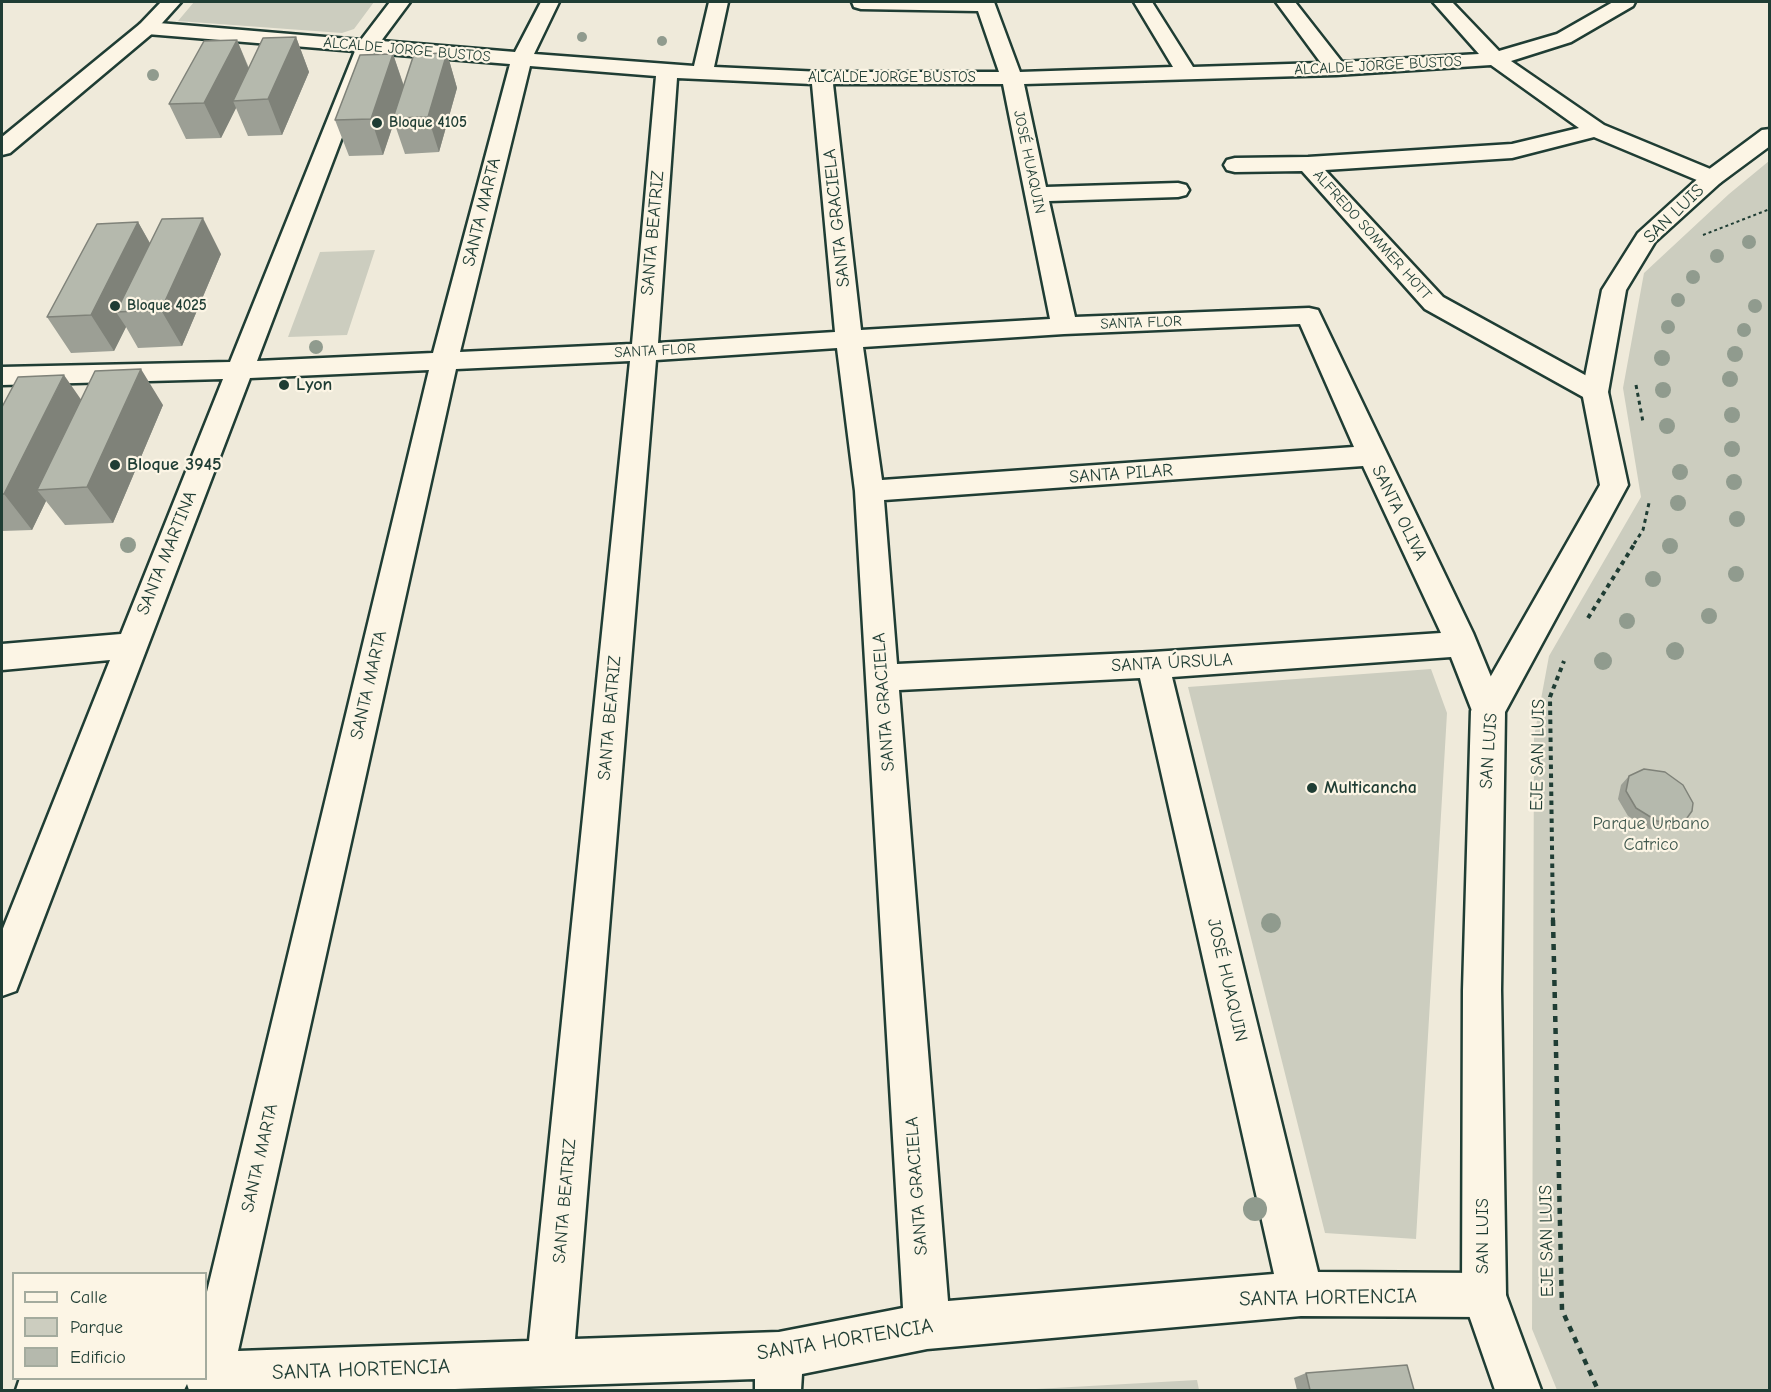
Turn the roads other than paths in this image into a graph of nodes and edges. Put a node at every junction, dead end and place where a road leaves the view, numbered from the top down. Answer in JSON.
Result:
{"nodes":[{"id":1,"x":171,"y":2,"type":"edge"},
{"id":2,"x":400,"y":2,"type":"edge"},
{"id":3,"x":550,"y":2,"type":"edge"},
{"id":4,"x":719,"y":2,"type":"edge"},
{"id":5,"x":1143,"y":2,"type":"edge"},
{"id":6,"x":1285,"y":2,"type":"edge"},
{"id":7,"x":1442,"y":2,"type":"edge"},
{"id":8,"x":1626,"y":2,"type":"edge"},
{"id":9,"x":861,"y":3,"type":"dead end"},
{"id":10,"x":986,"y":3,"type":"edge"},
{"id":11,"x":147,"y":28,"type":"junction"},
{"id":12,"x":367,"y":46,"type":"junction"},
{"id":13,"x":1496,"y":59,"type":"junction"},
{"id":14,"x":521,"y":60,"type":"junction"},
{"id":15,"x":1336,"y":69,"type":"junction"},
{"id":16,"x":667,"y":71,"type":"junction"},
{"id":17,"x":703,"y":72,"type":"junction"},
{"id":18,"x":1187,"y":74,"type":"junction"},
{"id":19,"x":822,"y":78,"type":"junction"},
{"id":20,"x":1012,"y":78,"type":"junction"},
{"id":21,"x":1596,"y":129,"type":"junction"},
{"id":22,"x":1770,"y":135,"type":"edge"},
{"id":23,"x":2,"y":148,"type":"edge"},
{"id":24,"x":1308,"y":164,"type":"junction"},
{"id":25,"x":1235,"y":165,"type":"dead end"},
{"id":26,"x":1712,"y":178,"type":"junction"},
{"id":27,"x":1178,"y":190,"type":"dead end"},
{"id":28,"x":1037,"y":194,"type":"junction"},
{"id":29,"x":1309,"y":316,"type":"joint"},
{"id":30,"x":1064,"y":326,"type":"junction"},
{"id":31,"x":849,"y":338,"type":"junction"},
{"id":32,"x":644,"y":352,"type":"junction"},
{"id":33,"x":445,"y":359,"type":"junction"},
{"id":34,"x":240,"y":370,"type":"junction"},
{"id":35,"x":2,"y":376,"type":"edge"},
{"id":36,"x":1595,"y":392,"type":"junction"},
{"id":37,"x":1372,"y":456,"type":"junction"},
{"id":38,"x":869,"y":491,"type":"junction"},
{"id":39,"x":1462,"y":644,"type":"junction"},
{"id":40,"x":130,"y":646,"type":"junction"},
{"id":41,"x":2,"y":657,"type":"edge"},
{"id":42,"x":1152,"y":665,"type":"junction"},
{"id":43,"x":882,"y":678,"type":"junction"},
{"id":44,"x":1488,"y":711,"type":"junction"},
{"id":45,"x":5,"y":961,"type":"edge"},
{"id":46,"x":1301,"y":1294,"type":"junction"},
{"id":47,"x":1484,"y":1295,"type":"junction"},
{"id":48,"x":207,"y":1323,"type":"edge"},
{"id":49,"x":927,"y":1326,"type":"junction"},
{"id":50,"x":550,"y":1364,"type":"junction"},
{"id":51,"x":778,"y":1373,"type":"edge"},
{"id":52,"x":207,"y":1376,"type":"edge"},
{"id":53,"x":150,"y":1380,"type":"edge"},
{"id":54,"x":39,"y":1390,"type":"edge"},
{"id":55,"x":1518,"y":1390,"type":"edge"}],
"edges":[{"from":1,"to":11,"type":"street"},
{"from":2,"to":12,"type":"street","name":"SANTA MARTINA"},
{"from":3,"to":14,"type":"street","name":"SANTA MARTA"},
{"from":4,"to":17,"type":"street"},
{"from":5,"to":18,"type":"street"},
{"from":6,"to":15,"type":"street"},
{"from":7,"to":13,"type":"street"},
{"from":8,"to":13,"type":"street","name":"ALCALDE JORGE BUSTOS"},
{"from":9,"to":10,"type":"street"},
{"from":10,"to":20,"type":"street","name":"JOSÉ HUAQUIN"},
{"from":11,"to":12,"type":"street","name":"ALCALDE JORGE BUSTOS"},
{"from":11,"to":23,"type":"street"},
{"from":12,"to":14,"type":"street","name":"ALCALDE JORGE BUSTOS"},
{"from":12,"to":34,"type":"street","name":"SANTA MARTINA"},
{"from":13,"to":15,"type":"street","name":"ALCALDE JORGE BUSTOS"},
{"from":13,"to":21,"type":"street"},
{"from":14,"to":16,"type":"street","name":"ALCALDE JORGE BUSTOS"},
{"from":14,"to":33,"type":"street","name":"SANTA MARTA"},
{"from":15,"to":18,"type":"street","name":"ALCALDE JORGE BUSTOS"},
{"from":16,"to":17,"type":"street","name":"ALCALDE JORGE BUSTOS"},
{"from":16,"to":32,"type":"street","name":"SANTA BEATRIZ"},
{"from":17,"to":19,"type":"street","name":"ALCALDE JORGE BUSTOS"},
{"from":18,"to":20,"type":"street","name":"ALCALDE JORGE BUSTOS"},
{"from":19,"to":20,"type":"street","name":"ALCALDE JORGE BUSTOS"},
{"from":19,"to":31,"type":"street","name":"SANTA GRACIELA"},
{"from":20,"to":28,"type":"street","name":"JOSÉ HUAQUIN"},
{"from":21,"to":24,"type":"street","name":"ALFREDO SOMMER HOTT"},
{"from":21,"to":26,"type":"street"},
{"from":22,"to":26,"type":"street","name":"SAN LUIS"},
{"from":24,"to":25,"type":"street","name":"ALFREDO SOMMER HOTT"},
{"from":24,"to":36,"type":"street","name":"ALFREDO SOMMER HOTT"},
{"from":26,"to":36,"type":"street","name":"SAN LUIS"},
{"from":27,"to":28,"type":"street"},
{"from":28,"to":30,"type":"street","name":"JOSÉ HUAQUIN"},
{"from":29,"to":30,"type":"street","name":"SANTA FLOR"},
{"from":29,"to":37,"type":"street","name":"SANTA OLIVA"},
{"from":30,"to":31,"type":"street","name":"SANTA FLOR"},
{"from":31,"to":32,"type":"street","name":"SANTA FLOR"},
{"from":31,"to":38,"type":"street","name":"SANTA GRACIELA"},
{"from":32,"to":33,"type":"street","name":"SANTA FLOR"},
{"from":32,"to":50,"type":"street","name":"SANTA BEATRIZ"},
{"from":33,"to":34,"type":"street","name":"SANTA FLOR"},
{"from":33,"to":48,"type":"street","name":"SANTA MARTA"},
{"from":34,"to":35,"type":"street","name":"SANTA FLOR"},
{"from":34,"to":40,"type":"street","name":"SANTA MARTINA"},
{"from":36,"to":44,"type":"street","name":"SAN LUIS"},
{"from":37,"to":38,"type":"street","name":"SANTA PILAR"},
{"from":37,"to":39,"type":"street","name":"SANTA OLIVA"},
{"from":38,"to":43,"type":"street","name":"SANTA GRACIELA"},
{"from":39,"to":42,"type":"street","name":"SANTA ÚRSULA"},
{"from":39,"to":44,"type":"street","name":"SANTA OLIVA"},
{"from":40,"to":41,"type":"street"},
{"from":40,"to":45,"type":"street","name":"SANTA MARTINA"},
{"from":42,"to":43,"type":"street","name":"SANTA ÚRSULA"},
{"from":42,"to":46,"type":"street","name":"JOSÉ HUAQUIN"},
{"from":43,"to":49,"type":"street","name":"SANTA GRACIELA"},
{"from":44,"to":47,"type":"street","name":"SAN LUIS"},
{"from":46,"to":47,"type":"street","name":"SANTA HORTENCIA"},
{"from":46,"to":49,"type":"street","name":"SANTA HORTENCIA"},
{"from":47,"to":55,"type":"street","name":"SAN LUIS"},
{"from":49,"to":51,"type":"street","name":"SANTA HORTENCIA"},
{"from":50,"to":51,"type":"street","name":"SANTA HORTENCIA"},
{"from":50,"to":52,"type":"street","name":"SANTA HORTENCIA"},
{"from":53,"to":54,"type":"street","name":"SANTA HORTENCIA"}]}
